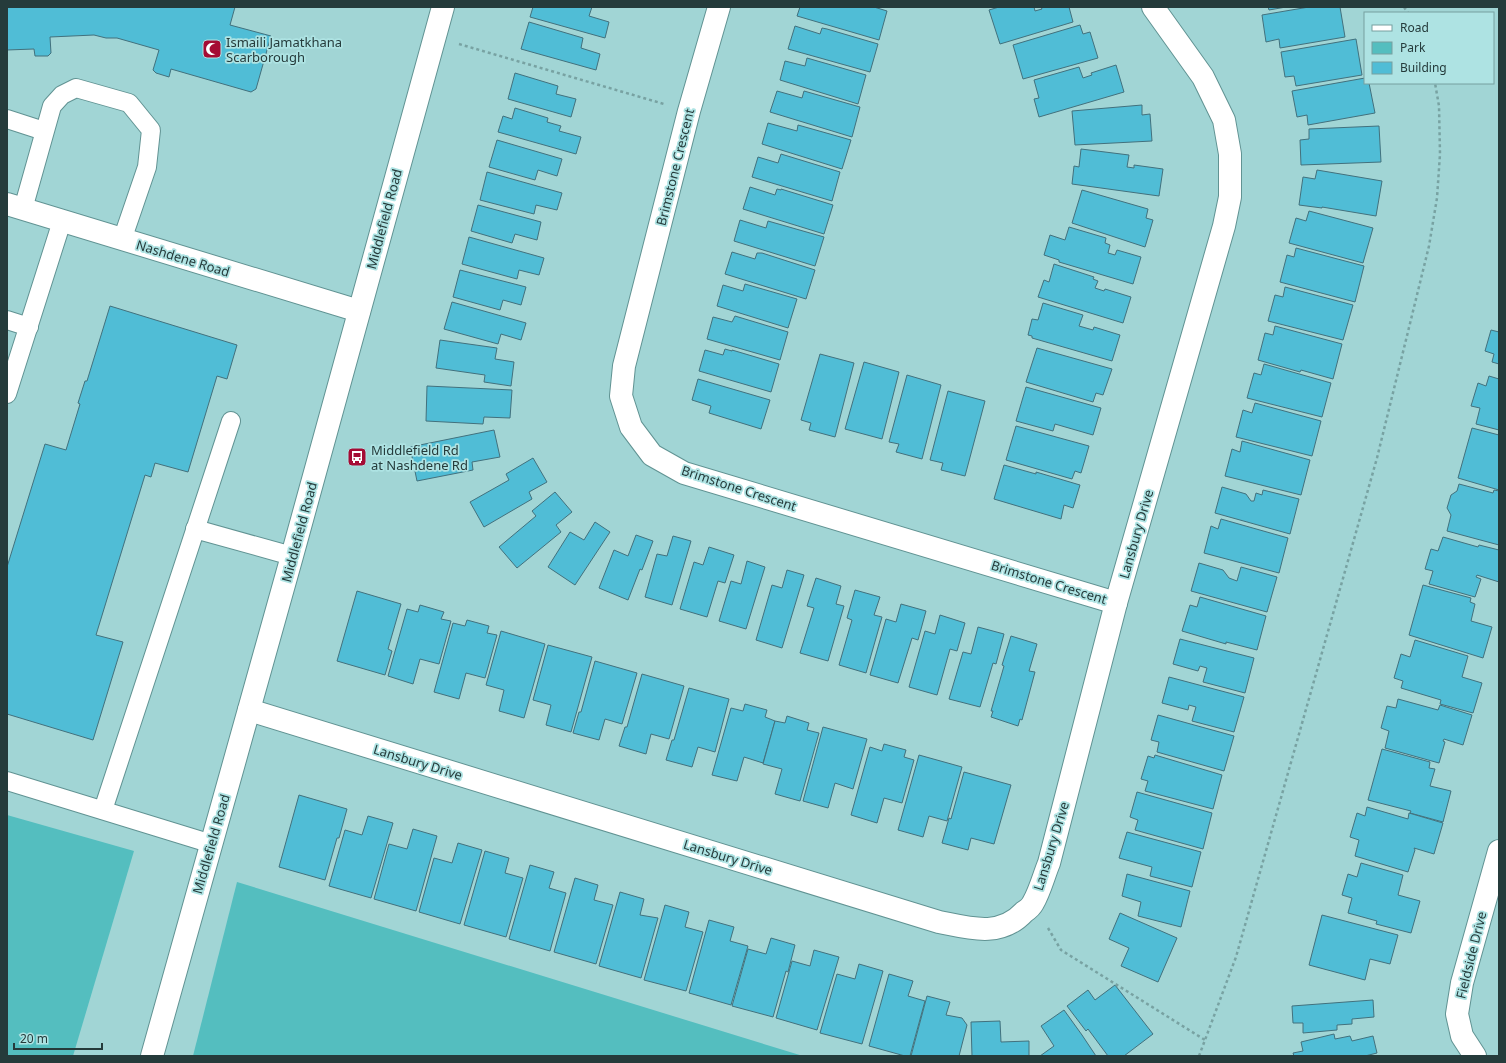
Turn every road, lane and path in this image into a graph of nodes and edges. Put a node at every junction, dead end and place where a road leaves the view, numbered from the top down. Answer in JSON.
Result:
{"nodes":[{"id":1,"x":443,"y":7,"type":"edge"},
{"id":2,"x":719,"y":7,"type":"edge"},
{"id":3,"x":1153,"y":7,"type":"edge"},
{"id":4,"x":481,"y":50,"type":"dead end"},
{"id":5,"x":1435,"y":84,"type":"edge"},
{"id":6,"x":661,"y":103,"type":"dead end"},
{"id":7,"x":7,"y":119,"type":"edge"},
{"id":8,"x":44,"y":131,"type":"junction"},
{"id":9,"x":15,"y":207,"type":"edge"},
{"id":10,"x":62,"y":221,"type":"junction"},
{"id":11,"x":122,"y":240,"type":"junction"},
{"id":12,"x":359,"y":311,"type":"junction"},
{"id":13,"x":7,"y":320,"type":"edge"},
{"id":14,"x":28,"y":326,"type":"junction"},
{"id":15,"x":7,"y":394,"type":"edge"},
{"id":16,"x":231,"y":421,"type":"dead end"},
{"id":17,"x":195,"y":529,"type":"junction"},
{"id":18,"x":292,"y":556,"type":"junction"},
{"id":19,"x":1116,"y":603,"type":"junction"},
{"id":20,"x":249,"y":710,"type":"junction"},
{"id":21,"x":7,"y":781,"type":"edge"},
{"id":22,"x":103,"y":810,"type":"junction"},
{"id":23,"x":212,"y":844,"type":"junction"},
{"id":24,"x":1499,"y":851,"type":"edge"},
{"id":25,"x":1033,"y":903,"type":"junction"},
{"id":26,"x":1205,"y":1040,"type":"junction"},
{"id":27,"x":152,"y":1056,"type":"edge"},
{"id":28,"x":1199,"y":1056,"type":"edge"},
{"id":29,"x":1475,"y":1056,"type":"edge"}],
"edges":[{"from":1,"to":12,"type":"street","name":"Middlefield Road"},
{"from":2,"to":19,"type":"street","name":"Brimstone Crescent"},
{"from":3,"to":19,"type":"street","name":"Lansbury Drive"},
{"from":4,"to":6,"type":"path"},
{"from":5,"to":26,"type":"path"},
{"from":7,"to":8,"type":"lane"},
{"from":8,"to":9,"type":"lane"},
{"from":8,"to":11,"type":"lane"},
{"from":9,"to":10,"type":"street","name":"Nashdene Road"},
{"from":10,"to":11,"type":"street","name":"Nashdene Road"},
{"from":10,"to":14,"type":"lane"},
{"from":11,"to":12,"type":"street","name":"Nashdene Road"},
{"from":12,"to":18,"type":"street","name":"Middlefield Road"},
{"from":13,"to":14,"type":"lane"},
{"from":14,"to":15,"type":"lane"},
{"from":16,"to":17,"type":"lane"},
{"from":17,"to":18,"type":"lane"},
{"from":17,"to":22,"type":"lane"},
{"from":18,"to":20,"type":"street","name":"Middlefield Road"},
{"from":19,"to":25,"type":"street","name":"Lansbury Drive"},
{"from":20,"to":23,"type":"street","name":"Middlefield Road"},
{"from":20,"to":25,"type":"street","name":"Lansbury Drive"},
{"from":21,"to":22,"type":"lane"},
{"from":22,"to":23,"type":"lane"},
{"from":23,"to":27,"type":"street","name":"Middlefield Road"},
{"from":24,"to":29,"type":"street","name":"Fieldside Drive"},
{"from":25,"to":26,"type":"path"},
{"from":26,"to":28,"type":"path"}]}
